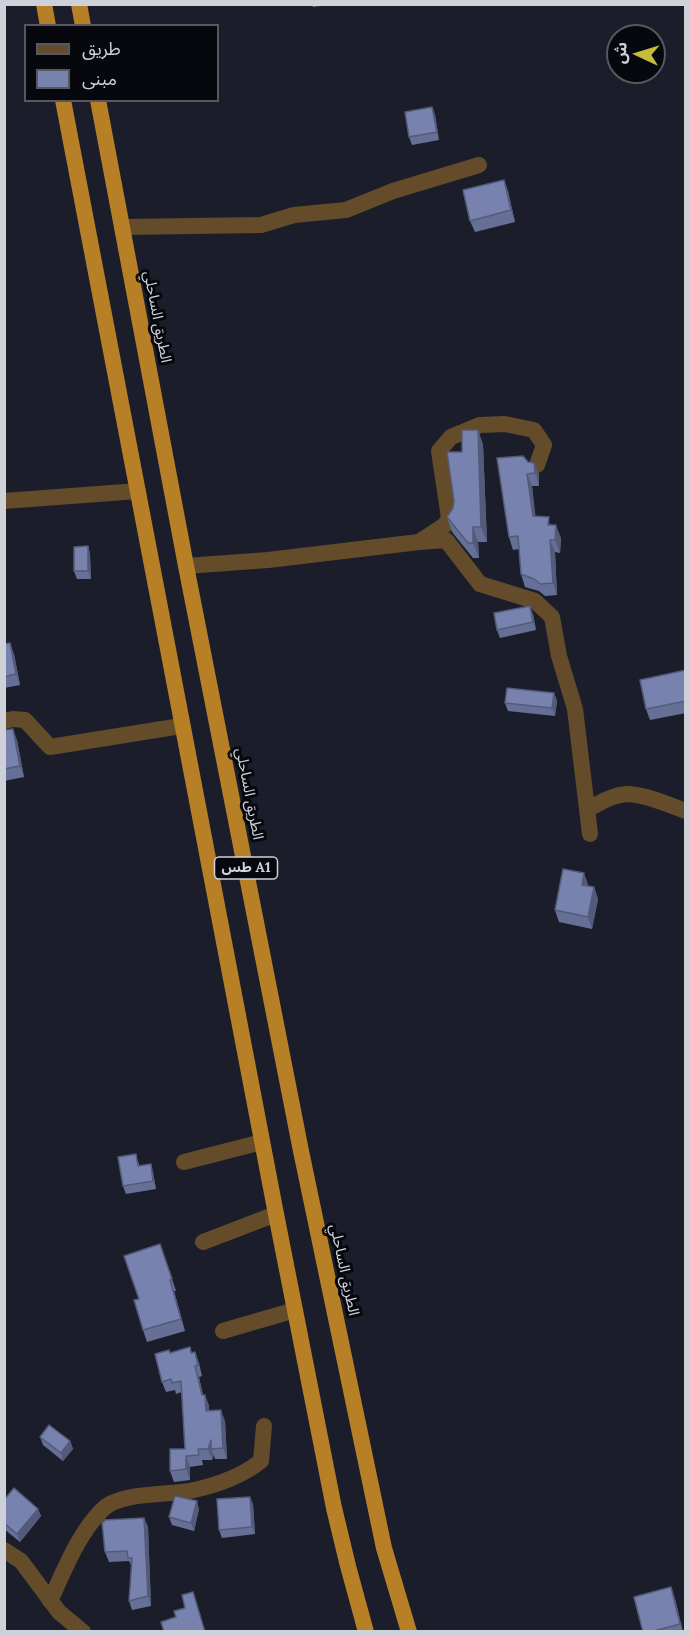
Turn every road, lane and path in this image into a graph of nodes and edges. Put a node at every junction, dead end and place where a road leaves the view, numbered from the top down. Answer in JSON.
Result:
{"nodes":[{"id":1,"x":44,"y":4,"type":"edge"},
{"id":2,"x":80,"y":4,"type":"edge"},
{"id":3,"x":48,"y":24,"type":"edge"},
{"id":4,"x":83,"y":24,"type":"edge"},
{"id":5,"x":63,"y":102,"type":"edge"},
{"id":6,"x":98,"y":102,"type":"edge"},
{"id":7,"x":478,"y":165,"type":"dead end"},
{"id":8,"x":122,"y":227,"type":"junction"},
{"id":9,"x":537,"y":465,"type":"edge"},
{"id":10,"x":138,"y":491,"type":"junction"},
{"id":11,"x":4,"y":501,"type":"edge"},
{"id":12,"x":419,"y":543,"type":"junction"},
{"id":13,"x":186,"y":566,"type":"junction"},
{"id":14,"x":4,"y":721,"type":"edge"},
{"id":15,"x":182,"y":726,"type":"junction"},
{"id":16,"x":588,"y":810,"type":"junction"},
{"id":17,"x":686,"y":811,"type":"edge"},
{"id":18,"x":590,"y":834,"type":"dead end"},
{"id":19,"x":261,"y":1142,"type":"junction"},
{"id":20,"x":184,"y":1162,"type":"dead end"},
{"id":21,"x":276,"y":1214,"type":"junction"},
{"id":22,"x":203,"y":1242,"type":"dead end"},
{"id":23,"x":295,"y":1310,"type":"junction"},
{"id":24,"x":223,"y":1331,"type":"dead end"},
{"id":25,"x":264,"y":1426,"type":"dead end"},
{"id":26,"x":8,"y":1554,"type":"edge"},
{"id":27,"x":50,"y":1601,"type":"junction"},
{"id":28,"x":83,"y":1632,"type":"edge"},
{"id":29,"x":366,"y":1632,"type":"edge"},
{"id":30,"x":409,"y":1632,"type":"edge"}],
"edges":[{"from":1,"to":3,"type":"highway"},
{"from":2,"to":4,"type":"highway"},
{"from":5,"to":10,"type":"highway","number":"طس A1"},
{"from":6,"to":8,"type":"highway","name":"الطريق الساحلي","number":"طس A1"},
{"from":7,"to":8,"type":"street"},
{"from":8,"to":13,"type":"highway","name":"الطريق الساحلي","number":"طس A1"},
{"from":9,"to":12,"type":"street"},
{"from":10,"to":11,"type":"street"},
{"from":10,"to":15,"type":"highway","number":"طس A1"},
{"from":12,"to":13,"type":"street"},
{"from":12,"to":16,"type":"street"},
{"from":13,"to":30,"type":"highway","name":"الطريق الساحلي","number":"طس A1"},
{"from":14,"to":15,"type":"street"},
{"from":15,"to":19,"type":"highway","number":"طس A1"},
{"from":16,"to":17,"type":"street"},
{"from":16,"to":18,"type":"street"},
{"from":19,"to":20,"type":"street"},
{"from":19,"to":21,"type":"highway","number":"طس A1"},
{"from":21,"to":22,"type":"street"},
{"from":21,"to":23,"type":"highway","number":"طس A1"},
{"from":23,"to":24,"type":"street"},
{"from":23,"to":29,"type":"highway","number":"طس A1"},
{"from":25,"to":27,"type":"street"},
{"from":26,"to":27,"type":"street"},
{"from":27,"to":28,"type":"street"}]}
